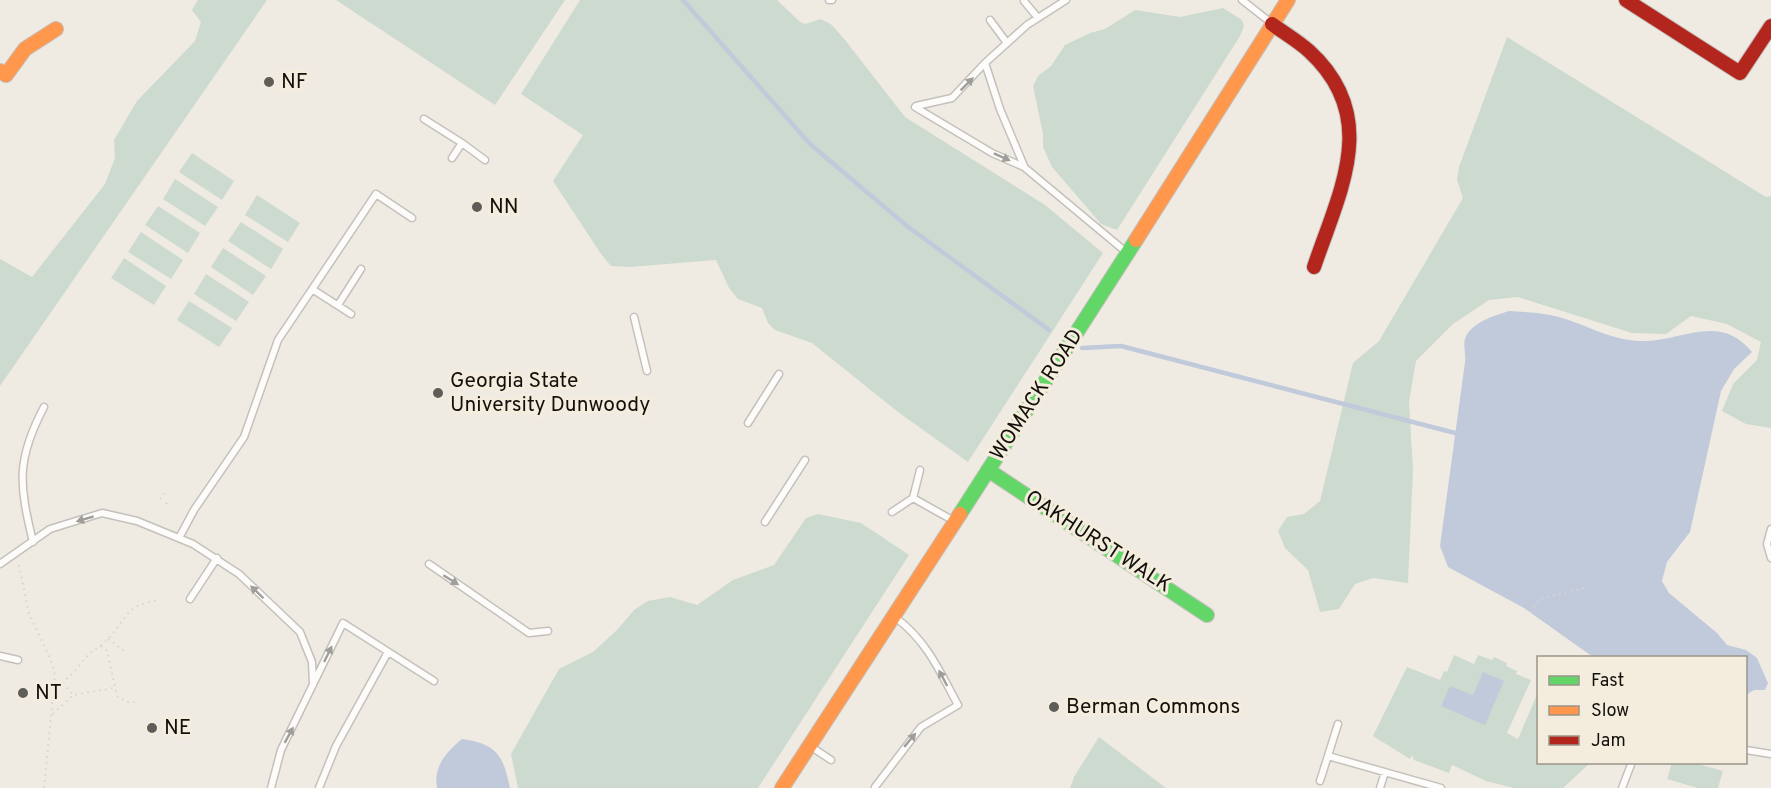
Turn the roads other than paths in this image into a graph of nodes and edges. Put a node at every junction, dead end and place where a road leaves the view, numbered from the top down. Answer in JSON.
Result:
{"nodes":[{"id":1,"x":1066,"y":0,"type":"edge"},
{"id":2,"x":1242,"y":0,"type":"edge"},
{"id":3,"x":1288,"y":0,"type":"edge"},
{"id":4,"x":1626,"y":0,"type":"edge"},
{"id":5,"x":1024,"y":1,"type":"edge"},
{"id":6,"x":1038,"y":18,"type":"junction"},
{"id":7,"x":990,"y":20,"type":"dead end"},
{"id":8,"x":1272,"y":24,"type":"junction"},
{"id":9,"x":1771,"y":26,"type":"edge"},
{"id":10,"x":56,"y":29,"type":"dead end"},
{"id":11,"x":1007,"y":43,"type":"junction"},
{"id":12,"x":985,"y":63,"type":"junction"},
{"id":13,"x":0,"y":71,"type":"edge"},
{"id":14,"x":424,"y":119,"type":"dead end"},
{"id":15,"x":462,"y":143,"type":"junction"},
{"id":16,"x":452,"y":158,"type":"dead end"},
{"id":17,"x":485,"y":160,"type":"dead end"},
{"id":18,"x":1024,"y":167,"type":"junction"},
{"id":19,"x":412,"y":218,"type":"dead end"},
{"id":20,"x":1128,"y":253,"type":"junction"},
{"id":21,"x":1314,"y":267,"type":"dead end"},
{"id":22,"x":361,"y":269,"type":"dead end"},
{"id":23,"x":312,"y":289,"type":"junction"},
{"id":24,"x":338,"y":305,"type":"junction"},
{"id":25,"x":351,"y":314,"type":"dead end"},
{"id":26,"x":634,"y":317,"type":"dead end"},
{"id":27,"x":647,"y":371,"type":"dead end"},
{"id":28,"x":779,"y":374,"type":"dead end"},
{"id":29,"x":44,"y":407,"type":"dead end"},
{"id":30,"x":748,"y":423,"type":"dead end"},
{"id":31,"x":805,"y":460,"type":"dead end"},
{"id":32,"x":920,"y":470,"type":"dead end"},
{"id":33,"x":988,"y":470,"type":"junction"},
{"id":34,"x":913,"y":498,"type":"junction"},
{"id":35,"x":892,"y":513,"type":"dead end"},
{"id":36,"x":954,"y":521,"type":"junction"},
{"id":37,"x":765,"y":522,"type":"dead end"},
{"id":38,"x":1771,"y":529,"type":"edge"},
{"id":39,"x":179,"y":538,"type":"junction"},
{"id":40,"x":33,"y":542,"type":"junction"},
{"id":41,"x":217,"y":558,"type":"junction"},
{"id":42,"x":1771,"y":558,"type":"edge"},
{"id":43,"x":0,"y":564,"type":"edge"},
{"id":44,"x":429,"y":564,"type":"dead end"},
{"id":45,"x":190,"y":599,"type":"dead end"},
{"id":46,"x":893,"y":615,"type":"junction"},
{"id":47,"x":1207,"y":615,"type":"dead end"},
{"id":48,"x":548,"y":631,"type":"dead end"},
{"id":49,"x":388,"y":652,"type":"junction"},
{"id":50,"x":0,"y":656,"type":"edge"},
{"id":51,"x":18,"y":660,"type":"dead end"},
{"id":52,"x":434,"y":681,"type":"dead end"},
{"id":53,"x":313,"y":685,"type":"junction"},
{"id":54,"x":1338,"y":724,"type":"dead end"},
{"id":55,"x":809,"y":746,"type":"junction"},
{"id":56,"x":1747,"y":750,"type":"edge"},
{"id":57,"x":1771,"y":754,"type":"edge"},
{"id":58,"x":1328,"y":756,"type":"junction"},
{"id":59,"x":831,"y":760,"type":"dead end"},
{"id":60,"x":1631,"y":764,"type":"edge"},
{"id":61,"x":1385,"y":772,"type":"junction"},
{"id":62,"x":1320,"y":781,"type":"dead end"},
{"id":63,"x":875,"y":787,"type":"edge"},
{"id":64,"x":271,"y":788,"type":"edge"},
{"id":65,"x":319,"y":788,"type":"edge"},
{"id":66,"x":782,"y":788,"type":"edge"},
{"id":67,"x":1380,"y":788,"type":"edge"},
{"id":68,"x":1441,"y":788,"type":"edge"},
{"id":69,"x":1622,"y":788,"type":"edge"}],
"edges":[{"from":1,"to":6,"type":"lane"},
{"from":2,"to":8,"type":"lane"},
{"from":3,"to":8,"type":"street","name":"WOMACK ROAD"},
{"from":4,"to":9,"type":"street"},
{"from":5,"to":6,"type":"lane"},
{"from":6,"to":11,"type":"lane"},
{"from":7,"to":11,"type":"lane"},
{"from":8,"to":20,"type":"street","name":"WOMACK ROAD"},
{"from":8,"to":21,"type":"street"},
{"from":10,"to":13,"type":"street"},
{"from":11,"to":12,"type":"lane"},
{"from":12,"to":18,"type":"lane"},
{"from":12,"to":18,"type":"lane"},
{"from":14,"to":15,"type":"lane"},
{"from":15,"to":16,"type":"lane"},
{"from":15,"to":17,"type":"lane"},
{"from":18,"to":20,"type":"lane"},
{"from":19,"to":23,"type":"lane"},
{"from":20,"to":33,"type":"street","name":"WOMACK ROAD"},
{"from":22,"to":24,"type":"lane"},
{"from":23,"to":24,"type":"lane"},
{"from":23,"to":39,"type":"lane"},
{"from":24,"to":25,"type":"lane"},
{"from":26,"to":27,"type":"lane"},
{"from":28,"to":30,"type":"lane"},
{"from":29,"to":40,"type":"lane"},
{"from":31,"to":37,"type":"lane"},
{"from":32,"to":34,"type":"lane"},
{"from":33,"to":36,"type":"street","name":"WOMACK ROAD"},
{"from":33,"to":47,"type":"street","name":"OAKHURST WALK"},
{"from":34,"to":35,"type":"lane"},
{"from":34,"to":36,"type":"lane"},
{"from":36,"to":46,"type":"street","name":"WOMACK ROAD"},
{"from":38,"to":42,"type":"lane"},
{"from":39,"to":40,"type":"lane","one_way":true},
{"from":39,"to":41,"type":"lane"},
{"from":40,"to":43,"type":"lane"},
{"from":41,"to":45,"type":"lane"},
{"from":53,"to":41,"type":"lane","one_way":true},
{"from":44,"to":48,"type":"lane","one_way":true},
{"from":46,"to":55,"type":"street","name":"WOMACK ROAD"},
{"from":63,"to":46,"type":"lane","one_way":true},
{"from":49,"to":52,"type":"lane"},
{"from":53,"to":49,"type":"lane","one_way":true},
{"from":49,"to":65,"type":"lane"},
{"from":50,"to":51,"type":"lane"},
{"from":64,"to":53,"type":"lane","one_way":true},
{"from":54,"to":58,"type":"lane"},
{"from":55,"to":59,"type":"lane"},
{"from":55,"to":66,"type":"street","name":"WOMACK ROAD"},
{"from":56,"to":57,"type":"lane"},
{"from":58,"to":61,"type":"lane"},
{"from":58,"to":62,"type":"lane"},
{"from":60,"to":69,"type":"lane"},
{"from":61,"to":67,"type":"lane"},
{"from":61,"to":68,"type":"lane"}]}
